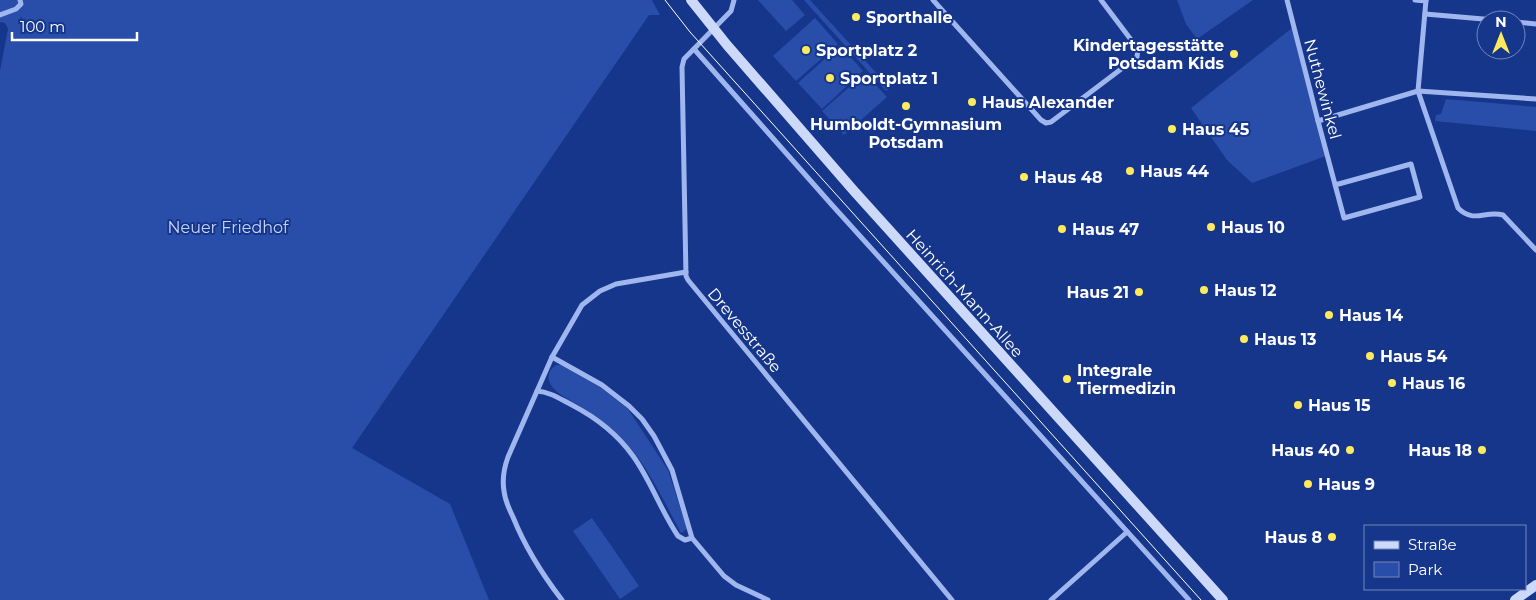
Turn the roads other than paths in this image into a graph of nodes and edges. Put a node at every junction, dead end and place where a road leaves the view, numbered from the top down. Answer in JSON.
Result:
{"nodes":[{"id":1,"x":20,"y":0,"type":"edge"},
{"id":2,"x":691,"y":0,"type":"edge"},
{"id":3,"x":734,"y":0,"type":"edge"},
{"id":4,"x":934,"y":0,"type":"edge"},
{"id":5,"x":1101,"y":0,"type":"edge"},
{"id":6,"x":1287,"y":0,"type":"edge"},
{"id":7,"x":1415,"y":0,"type":"edge"},
{"id":8,"x":1426,"y":1,"type":"edge"},
{"id":9,"x":1425,"y":14,"type":"junction"},
{"id":10,"x":0,"y":15,"type":"edge"},
{"id":11,"x":1476,"y":18,"type":"edge"},
{"id":12,"x":712,"y":28,"type":"junction"},
{"id":13,"x":694,"y":49,"type":"junction"},
{"id":14,"x":1418,"y":90,"type":"junction"},
{"id":15,"x":1536,"y":99,"type":"edge"},
{"id":16,"x":1318,"y":122,"type":"junction"},
{"id":17,"x":1335,"y":185,"type":"junction"},
{"id":18,"x":1536,"y":250,"type":"edge"},
{"id":19,"x":686,"y":272,"type":"junction"},
{"id":20,"x":552,"y":357,"type":"junction"},
{"id":21,"x":537,"y":391,"type":"junction"},
{"id":22,"x":1127,"y":532,"type":"junction"},
{"id":23,"x":692,"y":538,"type":"junction"},
{"id":24,"x":1536,"y":585,"type":"edge"},
{"id":25,"x":562,"y":600,"type":"edge"},
{"id":26,"x":768,"y":600,"type":"edge"},
{"id":27,"x":952,"y":600,"type":"edge"},
{"id":28,"x":1051,"y":600,"type":"edge"},
{"id":29,"x":1189,"y":600,"type":"edge"},
{"id":30,"x":1223,"y":600,"type":"edge"},
{"id":31,"x":1515,"y":600,"type":"edge"}],
"edges":[{"from":1,"to":10,"type":"street"},
{"from":2,"to":12,"type":"main road","name":"Heinrich-Mann-Allee"},
{"from":3,"to":12,"type":"street"},
{"from":4,"to":5,"type":"street"},
{"from":6,"to":16,"type":"street","name":"Nuthewinkel"},
{"from":7,"to":8,"type":"street"},
{"from":8,"to":9,"type":"street"},
{"from":9,"to":11,"type":"street"},
{"from":9,"to":14,"type":"street"},
{"from":12,"to":13,"type":"street"},
{"from":12,"to":30,"type":"main road","name":"Heinrich-Mann-Allee"},
{"from":13,"to":19,"type":"street"},
{"from":13,"to":22,"type":"street"},
{"from":14,"to":15,"type":"street"},
{"from":14,"to":16,"type":"street"},
{"from":14,"to":18,"type":"street"},
{"from":16,"to":17,"type":"street","name":"Nuthewinkel"},
{"from":17,"to":17,"type":"street","name":"Nuthewinkel"},
{"from":19,"to":20,"type":"street"},
{"from":19,"to":27,"type":"street","name":"Drevesstraße"},
{"from":20,"to":21,"type":"street"},
{"from":20,"to":23,"type":"street"},
{"from":21,"to":23,"type":"street"},
{"from":21,"to":25,"type":"street"},
{"from":22,"to":28,"type":"street"},
{"from":22,"to":29,"type":"street"},
{"from":23,"to":26,"type":"street"},
{"from":24,"to":31,"type":"main road"}]}
